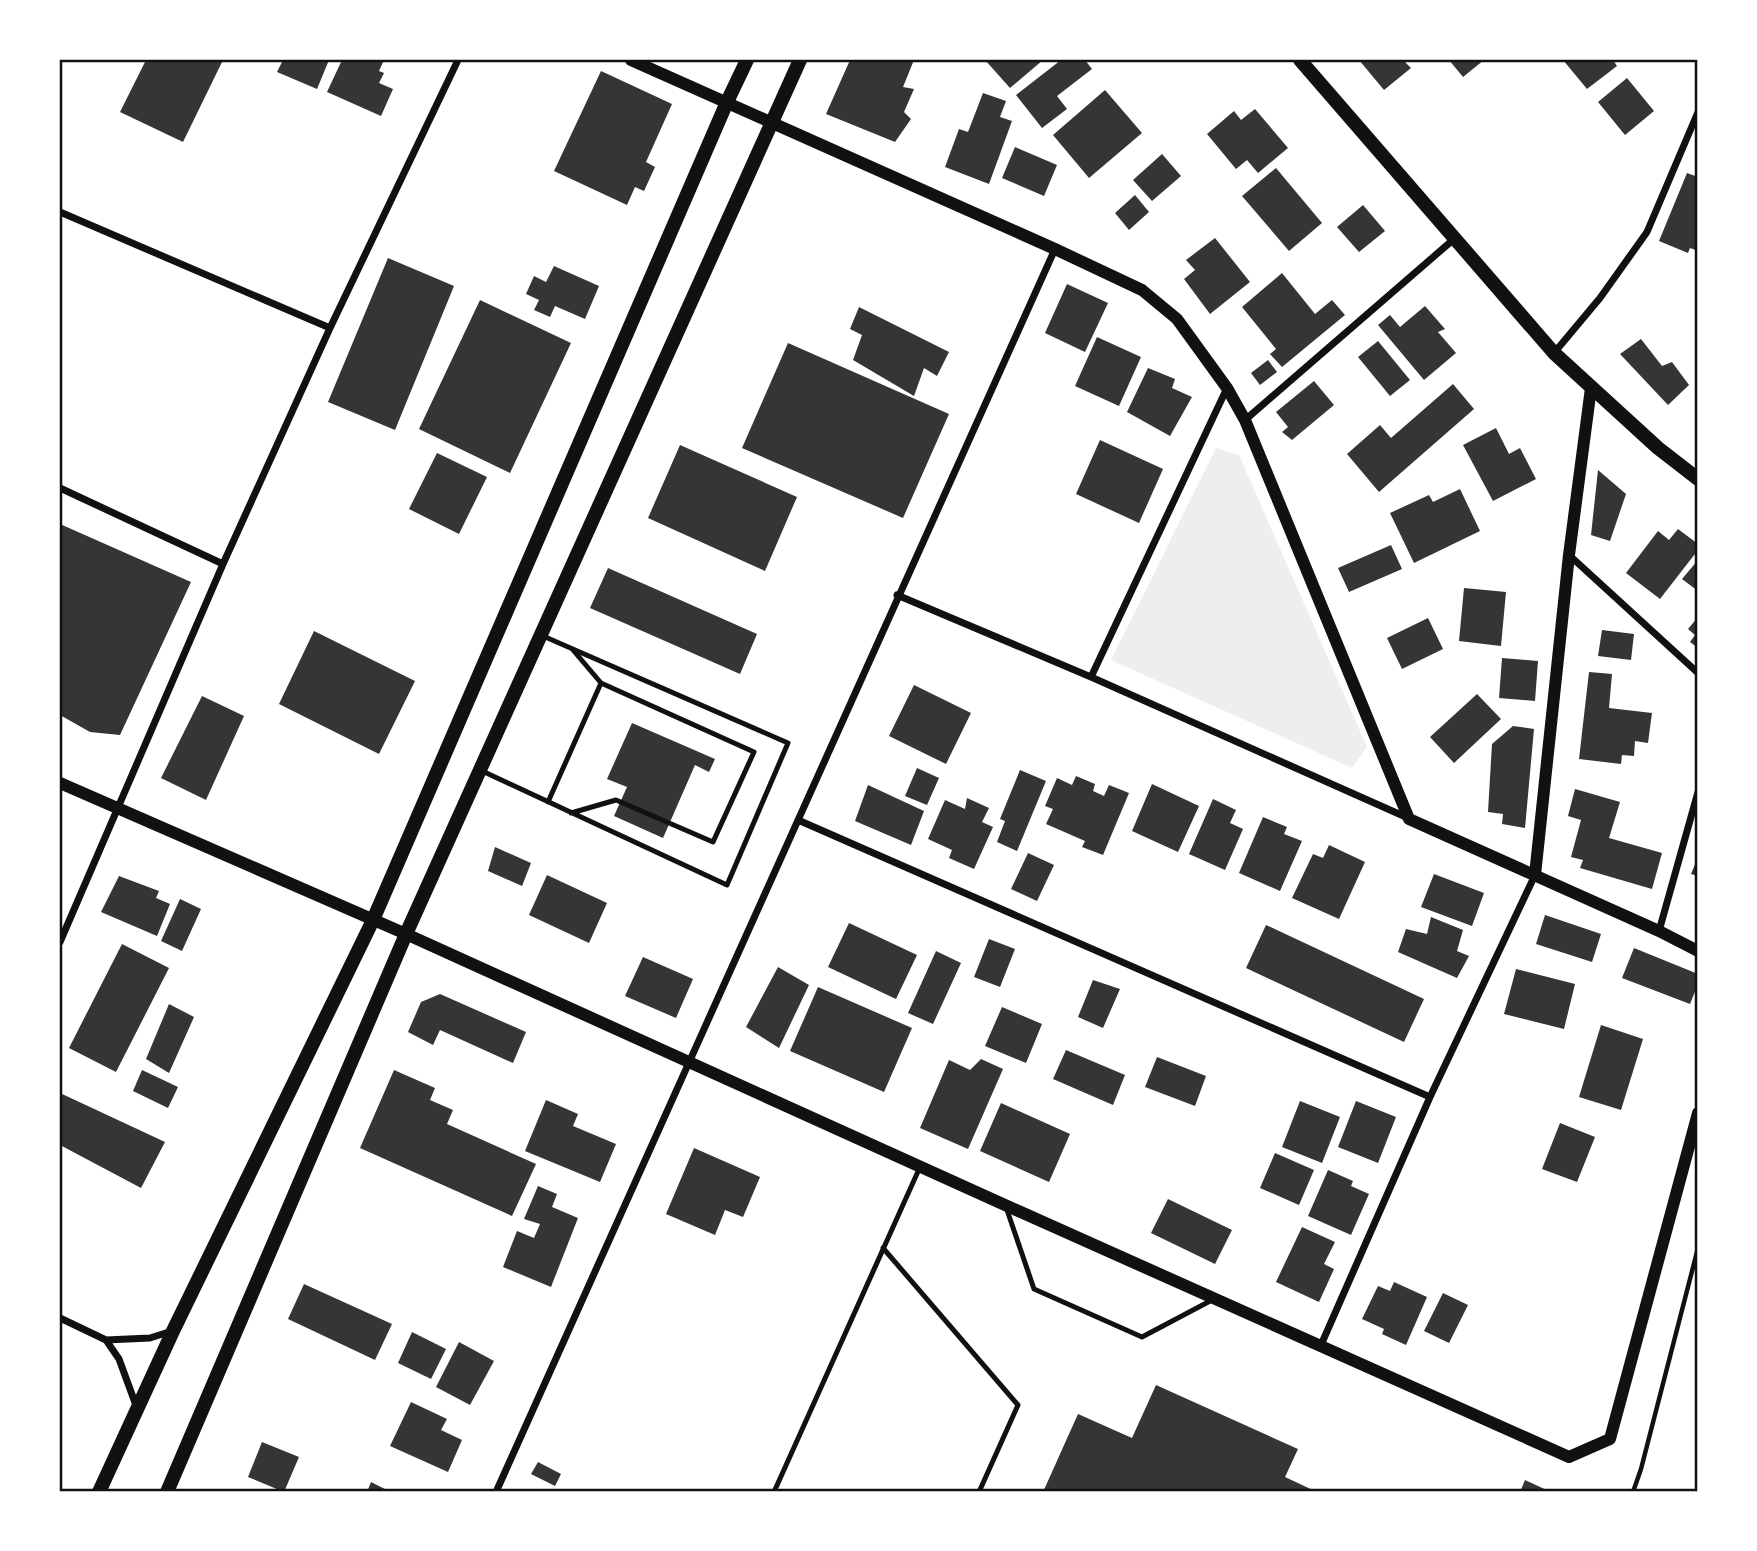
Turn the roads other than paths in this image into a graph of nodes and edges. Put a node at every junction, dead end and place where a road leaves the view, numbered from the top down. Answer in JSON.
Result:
{"nodes":[{"id":1,"x":458,"y":60,"type":"edge"},
{"id":2,"x":631,"y":60,"type":"edge"},
{"id":3,"x":747,"y":60,"type":"edge"},
{"id":4,"x":800,"y":60,"type":"edge"},
{"id":5,"x":1300,"y":60,"type":"edge"},
{"id":6,"x":727,"y":102,"type":"junction"},
{"id":7,"x":1698,"y":112,"type":"edge"},
{"id":8,"x":771,"y":123,"type":"junction"},
{"id":9,"x":60,"y":212,"type":"edge"},
{"id":10,"x":1454,"y":239,"type":"junction"},
{"id":11,"x":1055,"y":249,"type":"junction"},
{"id":12,"x":330,"y":328,"type":"junction"},
{"id":13,"x":1554,"y":353,"type":"junction"},
{"id":14,"x":1227,"y":388,"type":"junction"},
{"id":15,"x":1591,"y":388,"type":"junction"},
{"id":16,"x":1245,"y":420,"type":"junction"},
{"id":17,"x":1698,"y":479,"type":"edge"},
{"id":18,"x":60,"y":488,"type":"edge"},
{"id":19,"x":1569,"y":555,"type":"junction"},
{"id":20,"x":223,"y":564,"type":"junction"},
{"id":21,"x":897,"y":596,"type":"junction"},
{"id":22,"x":540,"y":635,"type":"junction"},
{"id":23,"x":571,"y":648,"type":"junction"},
{"id":24,"x":1698,"y":673,"type":"edge"},
{"id":25,"x":1090,"y":677,"type":"junction"},
{"id":26,"x":601,"y":683,"type":"junction"},
{"id":27,"x":480,"y":770,"type":"junction"},
{"id":28,"x":60,"y":783,"type":"edge"},
{"id":29,"x":1698,"y":792,"type":"edge"},
{"id":30,"x":548,"y":802,"type":"junction"},
{"id":31,"x":118,"y":809,"type":"junction"},
{"id":32,"x":571,"y":813,"type":"junction"},
{"id":33,"x":1409,"y":818,"type":"junction"},
{"id":34,"x":798,"y":820,"type":"junction"},
{"id":35,"x":1535,"y":875,"type":"junction"},
{"id":36,"x":373,"y":920,"type":"junction"},
{"id":37,"x":1659,"y":931,"type":"junction"},
{"id":38,"x":406,"y":934,"type":"junction"},
{"id":39,"x":60,"y":942,"type":"edge"},
{"id":40,"x":1698,"y":951,"type":"edge"},
{"id":41,"x":690,"y":1061,"type":"junction"},
{"id":42,"x":1430,"y":1097,"type":"junction"},
{"id":43,"x":1698,"y":1113,"type":"edge"},
{"id":44,"x":920,"y":1167,"type":"junction"},
{"id":45,"x":1005,"y":1205,"type":"junction"},
{"id":46,"x":883,"y":1248,"type":"junction"},
{"id":47,"x":1215,"y":1299,"type":"junction"},
{"id":48,"x":60,"y":1318,"type":"edge"},
{"id":49,"x":173,"y":1331,"type":"junction"},
{"id":50,"x":106,"y":1340,"type":"junction"},
{"id":51,"x":1321,"y":1345,"type":"junction"},
{"id":52,"x":137,"y":1408,"type":"junction"},
{"id":53,"x":99,"y":1492,"type":"edge"},
{"id":54,"x":167,"y":1492,"type":"edge"},
{"id":55,"x":496,"y":1492,"type":"edge"},
{"id":56,"x":774,"y":1492,"type":"edge"},
{"id":57,"x":979,"y":1492,"type":"edge"}],
"edges":[{"from":1,"to":12,"type":"street"},
{"from":2,"to":6,"type":"street"},
{"from":3,"to":6,"type":"main road"},
{"from":4,"to":8,"type":"main road"},
{"from":5,"to":10,"type":"main road"},
{"from":6,"to":8,"type":"street"},
{"from":6,"to":36,"type":"main road"},
{"from":7,"to":13,"type":"street"},
{"from":8,"to":11,"type":"street"},
{"from":8,"to":22,"type":"main road"},
{"from":9,"to":12,"type":"street"},
{"from":10,"to":13,"type":"main road"},
{"from":10,"to":16,"type":"street"},
{"from":11,"to":14,"type":"street"},
{"from":11,"to":21,"type":"street"},
{"from":12,"to":20,"type":"street"},
{"from":13,"to":15,"type":"main road"},
{"from":14,"to":16,"type":"street"},
{"from":14,"to":25,"type":"street"},
{"from":15,"to":17,"type":"main road"},
{"from":15,"to":19,"type":"street"},
{"from":16,"to":33,"type":"street"},
{"from":18,"to":20,"type":"street"},
{"from":19,"to":24,"type":"street"},
{"from":19,"to":35,"type":"street"},
{"from":20,"to":31,"type":"street"},
{"from":21,"to":25,"type":"street"},
{"from":21,"to":34,"type":"street"},
{"from":22,"to":23,"type":"lane"},
{"from":22,"to":27,"type":"main road"},
{"from":23,"to":26,"type":"lane"},
{"from":23,"to":32,"type":"lane"},
{"from":25,"to":33,"type":"street"},
{"from":26,"to":30,"type":"lane"},
{"from":26,"to":32,"type":"lane"},
{"from":27,"to":30,"type":"lane"},
{"from":27,"to":38,"type":"main road"},
{"from":28,"to":31,"type":"street"},
{"from":29,"to":37,"type":"street"},
{"from":30,"to":32,"type":"lane"},
{"from":31,"to":36,"type":"street"},
{"from":31,"to":39,"type":"street"},
{"from":33,"to":35,"type":"street"},
{"from":34,"to":41,"type":"street"},
{"from":34,"to":42,"type":"street"},
{"from":35,"to":37,"type":"street"},
{"from":35,"to":42,"type":"street"},
{"from":36,"to":38,"type":"street"},
{"from":36,"to":49,"type":"main road"},
{"from":37,"to":40,"type":"street"},
{"from":38,"to":41,"type":"street"},
{"from":38,"to":54,"type":"main road"},
{"from":41,"to":44,"type":"street"},
{"from":41,"to":55,"type":"street"},
{"from":42,"to":51,"type":"street"},
{"from":43,"to":51,"type":"street"},
{"from":44,"to":45,"type":"street"},
{"from":44,"to":46,"type":"lane"},
{"from":45,"to":47,"type":"street"},
{"from":45,"to":47,"type":"lane"},
{"from":46,"to":56,"type":"lane"},
{"from":46,"to":57,"type":"lane"},
{"from":47,"to":51,"type":"street"},
{"from":48,"to":50,"type":"street"},
{"from":49,"to":50,"type":"street"},
{"from":49,"to":52,"type":"main road"},
{"from":50,"to":52,"type":"street"},
{"from":52,"to":53,"type":"main road"}]}
